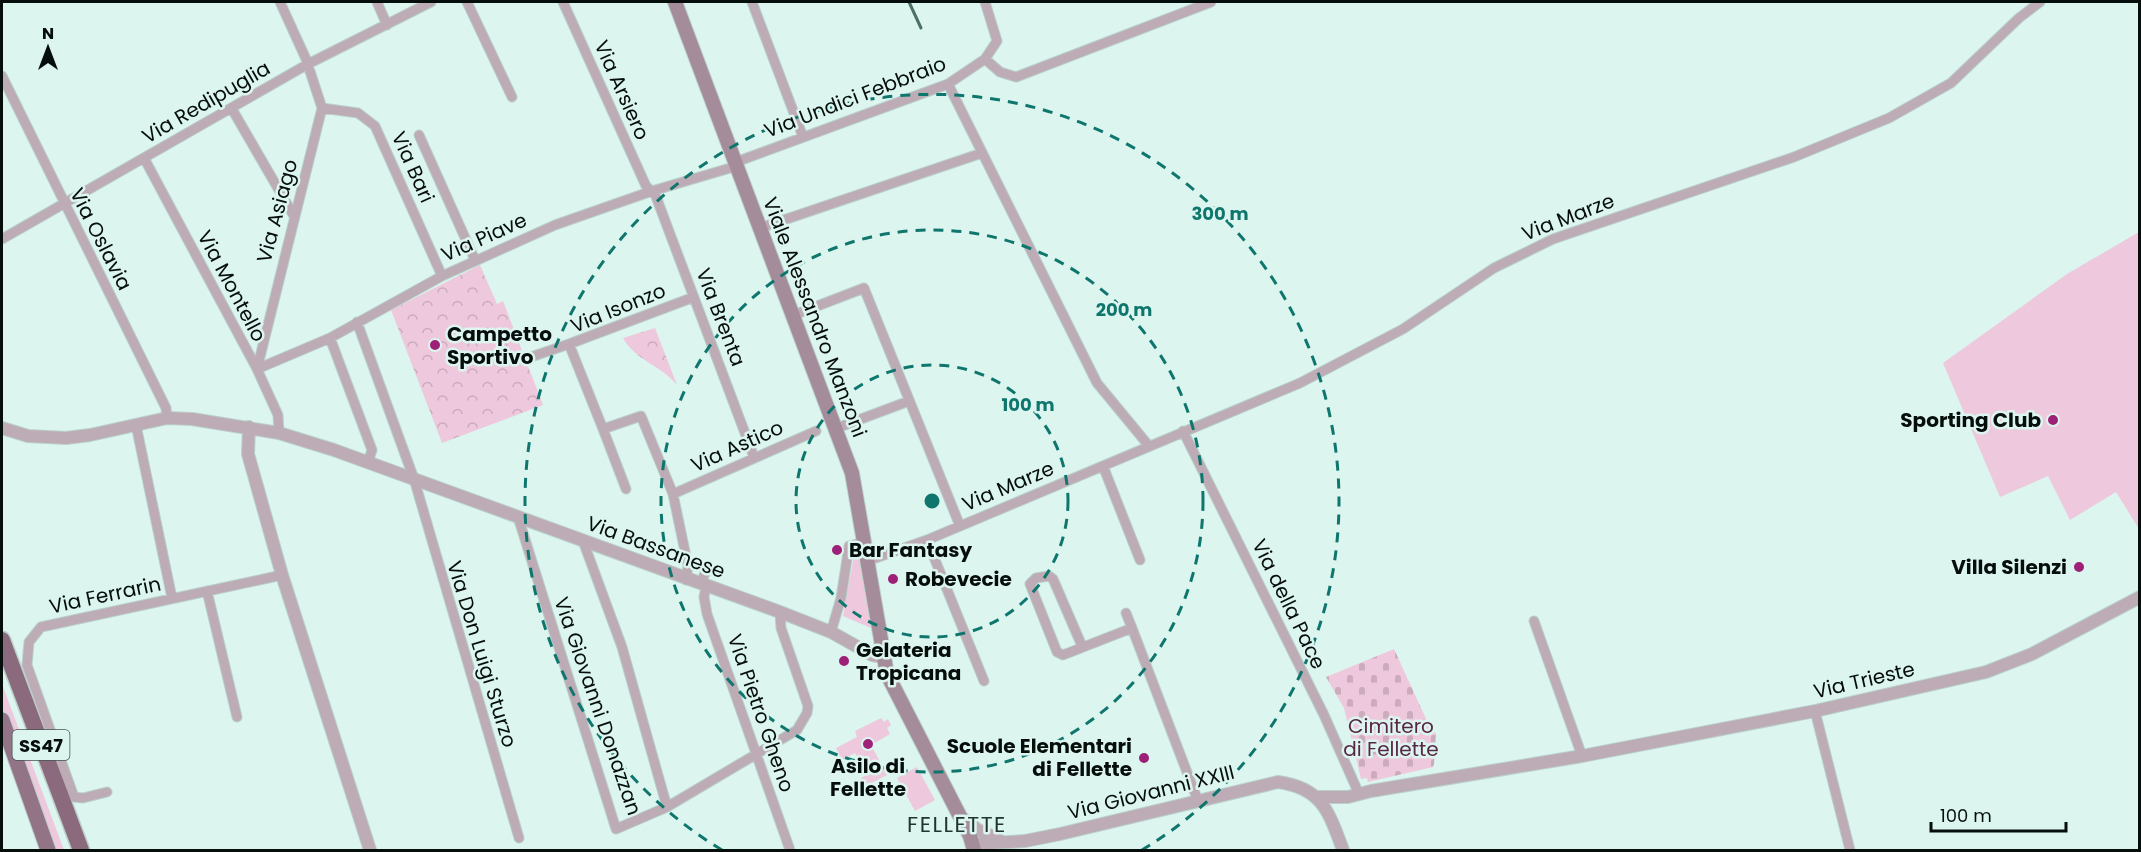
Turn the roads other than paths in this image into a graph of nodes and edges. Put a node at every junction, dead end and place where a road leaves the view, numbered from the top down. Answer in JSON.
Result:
{"nodes":[{"id":1,"x":280,"y":2,"type":"edge"},
{"id":2,"x":377,"y":2,"type":"edge"},
{"id":3,"x":431,"y":2,"type":"edge"},
{"id":4,"x":467,"y":2,"type":"edge"},
{"id":5,"x":563,"y":2,"type":"edge"},
{"id":6,"x":675,"y":2,"type":"edge"},
{"id":7,"x":752,"y":2,"type":"edge"},
{"id":8,"x":985,"y":2,"type":"edge"},
{"id":9,"x":1211,"y":2,"type":"edge"},
{"id":10,"x":2040,"y":2,"type":"edge"},
{"id":11,"x":387,"y":25,"type":"junction"},
{"id":12,"x":985,"y":59,"type":"junction"},
{"id":13,"x":308,"y":64,"type":"junction"},
{"id":14,"x":2,"y":75,"type":"edge"},
{"id":15,"x":948,"y":84,"type":"junction"},
{"id":16,"x":512,"y":97,"type":"dead end"},
{"id":17,"x":322,"y":108,"type":"junction"},
{"id":18,"x":232,"y":109,"type":"junction"},
{"id":19,"x":418,"y":135,"type":"dead end"},
{"id":20,"x":803,"y":137,"type":"junction"},
{"id":21,"x":982,"y":153,"type":"junction"},
{"id":22,"x":144,"y":158,"type":"junction"},
{"id":23,"x":736,"y":164,"type":"junction"},
{"id":24,"x":652,"y":191,"type":"junction"},
{"id":25,"x":64,"y":205,"type":"junction"},
{"id":26,"x":294,"y":216,"type":"junction"},
{"id":27,"x":760,"y":228,"type":"junction"},
{"id":28,"x":2,"y":239,"type":"edge"},
{"id":29,"x":475,"y":260,"type":"junction"},
{"id":30,"x":442,"y":276,"type":"junction"},
{"id":31,"x":694,"y":297,"type":"junction"},
{"id":32,"x":794,"y":315,"type":"junction"},
{"id":33,"x":357,"y":322,"type":"junction"},
{"id":34,"x":330,"y":338,"type":"junction"},
{"id":35,"x":569,"y":344,"type":"junction"},
{"id":36,"x":525,"y":359,"type":"dead end"},
{"id":37,"x":257,"y":369,"type":"junction"},
{"id":38,"x":909,"y":401,"type":"junction"},
{"id":39,"x":167,"y":418,"type":"junction"},
{"id":40,"x":136,"y":425,"type":"junction"},
{"id":41,"x":249,"y":427,"type":"junction"},
{"id":42,"x":2,"y":428,"type":"edge"},
{"id":43,"x":837,"y":428,"type":"junction"},
{"id":44,"x":603,"y":429,"type":"junction"},
{"id":45,"x":816,"y":431,"type":"dead end"},
{"id":46,"x":1184,"y":431,"type":"junction"},
{"id":47,"x":279,"y":433,"type":"junction"},
{"id":48,"x":1149,"y":446,"type":"junction"},
{"id":49,"x":754,"y":457,"type":"junction"},
{"id":50,"x":368,"y":462,"type":"junction"},
{"id":51,"x":1103,"y":466,"type":"junction"},
{"id":52,"x":414,"y":479,"type":"junction"},
{"id":53,"x":626,"y":489,"type":"dead end"},
{"id":54,"x":673,"y":494,"type":"junction"},
{"id":55,"x":518,"y":517,"type":"junction"},
{"id":56,"x":960,"y":526,"type":"junction"},
{"id":57,"x":927,"y":540,"type":"junction"},
{"id":58,"x":583,"y":541,"type":"junction"},
{"id":59,"x":864,"y":542,"type":"junction"},
{"id":60,"x":1140,"y":560,"type":"dead end"},
{"id":61,"x":867,"y":561,"type":"junction"},
{"id":62,"x":708,"y":567,"type":"dead end"},
{"id":63,"x":282,"y":575,"type":"junction"},
{"id":64,"x":687,"y":580,"type":"junction"},
{"id":65,"x":703,"y":585,"type":"junction"},
{"id":66,"x":207,"y":591,"type":"junction"},
{"id":67,"x":2139,"y":597,"type":"edge"},
{"id":68,"x":172,"y":598,"type":"junction"},
{"id":69,"x":780,"y":612,"type":"junction"},
{"id":70,"x":1126,"y":613,"type":"dead end"},
{"id":71,"x":1534,"y":621,"type":"dead end"},
{"id":72,"x":1132,"y":628,"type":"junction"},
{"id":73,"x":831,"y":632,"type":"junction"},
{"id":74,"x":2,"y":640,"type":"edge"},
{"id":75,"x":1082,"y":646,"type":"junction"},
{"id":76,"x":882,"y":657,"type":"junction"},
{"id":77,"x":2,"y":667,"type":"edge"},
{"id":78,"x":984,"y":681,"type":"dead end"},
{"id":79,"x":1815,"y":711,"type":"junction"},
{"id":80,"x":237,"y":717,"type":"dead end"},
{"id":81,"x":2,"y":720,"type":"edge"},
{"id":82,"x":756,"y":754,"type":"junction"},
{"id":83,"x":1582,"y":756,"type":"junction"},
{"id":84,"x":107,"y":792,"type":"dead end"},
{"id":85,"x":1354,"y":796,"type":"junction"},
{"id":86,"x":1317,"y":797,"type":"junction"},
{"id":87,"x":1198,"y":801,"type":"junction"},
{"id":88,"x":667,"y":807,"type":"junction"},
{"id":89,"x":1329,"y":814,"type":"junction"},
{"id":90,"x":960,"y":816,"type":"junction"},
{"id":91,"x":519,"y":838,"type":"dead end"},
{"id":92,"x":1004,"y":846,"type":"edge"},
{"id":93,"x":973,"y":847,"type":"edge"},
{"id":94,"x":48,"y":850,"type":"edge"},
{"id":95,"x":74,"y":850,"type":"edge"},
{"id":96,"x":81,"y":850,"type":"edge"},
{"id":97,"x":370,"y":850,"type":"edge"},
{"id":98,"x":790,"y":850,"type":"edge"},
{"id":99,"x":1343,"y":850,"type":"edge"},
{"id":100,"x":1850,"y":850,"type":"edge"}],
"edges":[{"from":1,"to":13,"type":"street"},
{"from":2,"to":11,"type":"street"},
{"from":3,"to":11,"type":"street","name":"Via Redipuglia"},
{"from":4,"to":16,"type":"street"},
{"from":5,"to":24,"type":"street","name":"Via Arsiero"},
{"from":6,"to":23,"type":"main road","name":"Viale Alessandro Manzoni"},
{"from":7,"to":20,"type":"street"},
{"from":8,"to":12,"type":"street"},
{"from":9,"to":12,"type":"street"},
{"from":10,"to":46,"type":"street","name":"Via Marze"},
{"from":11,"to":13,"type":"street","name":"Via Redipuglia"},
{"from":12,"to":15,"type":"street","name":"Via Undici Febbraio"},
{"from":13,"to":17,"type":"street"},
{"from":13,"to":18,"type":"street","name":"Via Redipuglia"},
{"from":14,"to":25,"type":"street","name":"Via Oslavia"},
{"from":15,"to":20,"type":"street","name":"Via Undici Febbraio"},
{"from":15,"to":21,"type":"street"},
{"from":17,"to":26,"type":"street","name":"Via Asiago"},
{"from":17,"to":30,"type":"street","name":"Via Bari"},
{"from":18,"to":22,"type":"street","name":"Via Redipuglia"},
{"from":18,"to":26,"type":"street"},
{"from":19,"to":29,"type":"street"},
{"from":20,"to":23,"type":"street","name":"Via Undici Febbraio"},
{"from":21,"to":27,"type":"street"},
{"from":21,"to":48,"type":"street"},
{"from":22,"to":25,"type":"street","name":"Via Redipuglia"},
{"from":22,"to":37,"type":"street","name":"Via Montello"},
{"from":23,"to":24,"type":"street","name":"Via Piave"},
{"from":23,"to":27,"type":"main road","name":"Viale Alessandro Manzoni"},
{"from":24,"to":29,"type":"street","name":"Via Piave"},
{"from":24,"to":31,"type":"street","name":"Via Brenta"},
{"from":25,"to":28,"type":"street","name":"Via Redipuglia"},
{"from":25,"to":39,"type":"street","name":"Via Oslavia"},
{"from":26,"to":37,"type":"street","name":"Via Asiago"},
{"from":27,"to":32,"type":"main road","name":"Viale Alessandro Manzoni"},
{"from":29,"to":30,"type":"street","name":"Via Piave"},
{"from":30,"to":33,"type":"street","name":"Via Piave"},
{"from":31,"to":35,"type":"street","name":"Via Isonzo"},
{"from":31,"to":49,"type":"street","name":"Via Brenta"},
{"from":32,"to":38,"type":"street"},
{"from":32,"to":43,"type":"main road","name":"Viale Alessandro Manzoni"},
{"from":33,"to":34,"type":"street","name":"Via Piave"},
{"from":33,"to":52,"type":"street"},
{"from":34,"to":37,"type":"street","name":"Via Piave"},
{"from":34,"to":50,"type":"street"},
{"from":35,"to":36,"type":"street","name":"Via Isonzo"},
{"from":35,"to":44,"type":"street","name":"Via Isonzo"},
{"from":37,"to":47,"type":"street","name":"Via Montello"},
{"from":38,"to":43,"type":"street"},
{"from":38,"to":56,"type":"street"},
{"from":39,"to":40,"type":"street","name":"Via Bassanese"},
{"from":39,"to":41,"type":"street","name":"Via Bassanese"},
{"from":40,"to":42,"type":"street","name":"Via Bassanese"},
{"from":40,"to":68,"type":"street"},
{"from":41,"to":47,"type":"street","name":"Via Bassanese"},
{"from":41,"to":63,"type":"street"},
{"from":43,"to":59,"type":"main road","name":"Viale Alessandro Manzoni"},
{"from":44,"to":53,"type":"street","name":"Via Isonzo"},
{"from":44,"to":54,"type":"street"},
{"from":45,"to":49,"type":"street","name":"Via Astico"},
{"from":46,"to":48,"type":"street","name":"Via Marze"},
{"from":46,"to":85,"type":"street","name":"Via della Pace"},
{"from":47,"to":50,"type":"street","name":"Via Bassanese"},
{"from":48,"to":51,"type":"street","name":"Via Marze"},
{"from":49,"to":54,"type":"street","name":"Via Astico"},
{"from":50,"to":52,"type":"street","name":"Via Bassanese"},
{"from":51,"to":56,"type":"street","name":"Via Marze"},
{"from":51,"to":60,"type":"street"},
{"from":52,"to":55,"type":"street","name":"Via Bassanese"},
{"from":52,"to":91,"type":"street","name":"Via Don Luigi Sturzo"},
{"from":54,"to":64,"type":"street"},
{"from":55,"to":58,"type":"street","name":"Via Bassanese"},
{"from":55,"to":88,"type":"street","name":"Via Giovanni Donazzan"},
{"from":56,"to":57,"type":"street","name":"Via Marze"},
{"from":57,"to":61,"type":"street","name":"Via Marze"},
{"from":57,"to":78,"type":"street"},
{"from":58,"to":64,"type":"street","name":"Via Bassanese"},
{"from":58,"to":88,"type":"street"},
{"from":59,"to":61,"type":"main road","name":"Viale Alessandro Manzoni"},
{"from":59,"to":73,"type":"street"},
{"from":61,"to":76,"type":"main road","name":"Viale Alessandro Manzoni"},
{"from":62,"to":65,"type":"street"},
{"from":63,"to":66,"type":"street","name":"Via Ferrarin"},
{"from":63,"to":97,"type":"street"},
{"from":64,"to":65,"type":"street","name":"Via Bassanese"},
{"from":65,"to":69,"type":"street","name":"Via Bassanese"},
{"from":65,"to":82,"type":"street","name":"Via Pietro Gheno"},
{"from":66,"to":68,"type":"street","name":"Via Ferrarin"},
{"from":66,"to":80,"type":"street"},
{"from":67,"to":79,"type":"street","name":"Via Trieste"},
{"from":68,"to":84,"type":"street","name":"Via Ferrarin"},
{"from":69,"to":73,"type":"street","name":"Via Bassanese"},
{"from":69,"to":82,"type":"street","name":"Via Giovanni Donazzan"},
{"from":70,"to":72,"type":"street"},
{"from":71,"to":83,"type":"street"},
{"from":72,"to":75,"type":"street"},
{"from":72,"to":87,"type":"street"},
{"from":73,"to":76,"type":"street","name":"Via Bassanese"},
{"from":74,"to":96,"type":"highway","number":"SS47"},
{"from":75,"to":75,"type":"street"},
{"from":76,"to":90,"type":"main road","name":"Via Giovanni XXIII"},
{"from":77,"to":95,"type":"highway","number":"SS47"},
{"from":79,"to":83,"type":"street","name":"Via Trieste"},
{"from":79,"to":100,"type":"street"},
{"from":81,"to":94,"type":"main road"},
{"from":82,"to":88,"type":"street","name":"Via Giovanni Donazzan"},
{"from":82,"to":98,"type":"street","name":"Via Pietro Gheno"},
{"from":83,"to":85,"type":"street","name":"Via Trieste"},
{"from":85,"to":86,"type":"street","name":"Via Trieste"},
{"from":85,"to":89,"type":"street"},
{"from":86,"to":87,"type":"street","name":"Via Giovanni XXIII"},
{"from":86,"to":89,"type":"street"},
{"from":87,"to":92,"type":"street","name":"Via Giovanni XXIII"},
{"from":89,"to":99,"type":"street"},
{"from":90,"to":92,"type":"street","name":"Via Giovanni XXIII"},
{"from":90,"to":93,"type":"main road","name":"Via Giovanni XXIII"},
{"from":92,"to":93,"type":"street","name":"Via Giovanni XXIII"}]}
